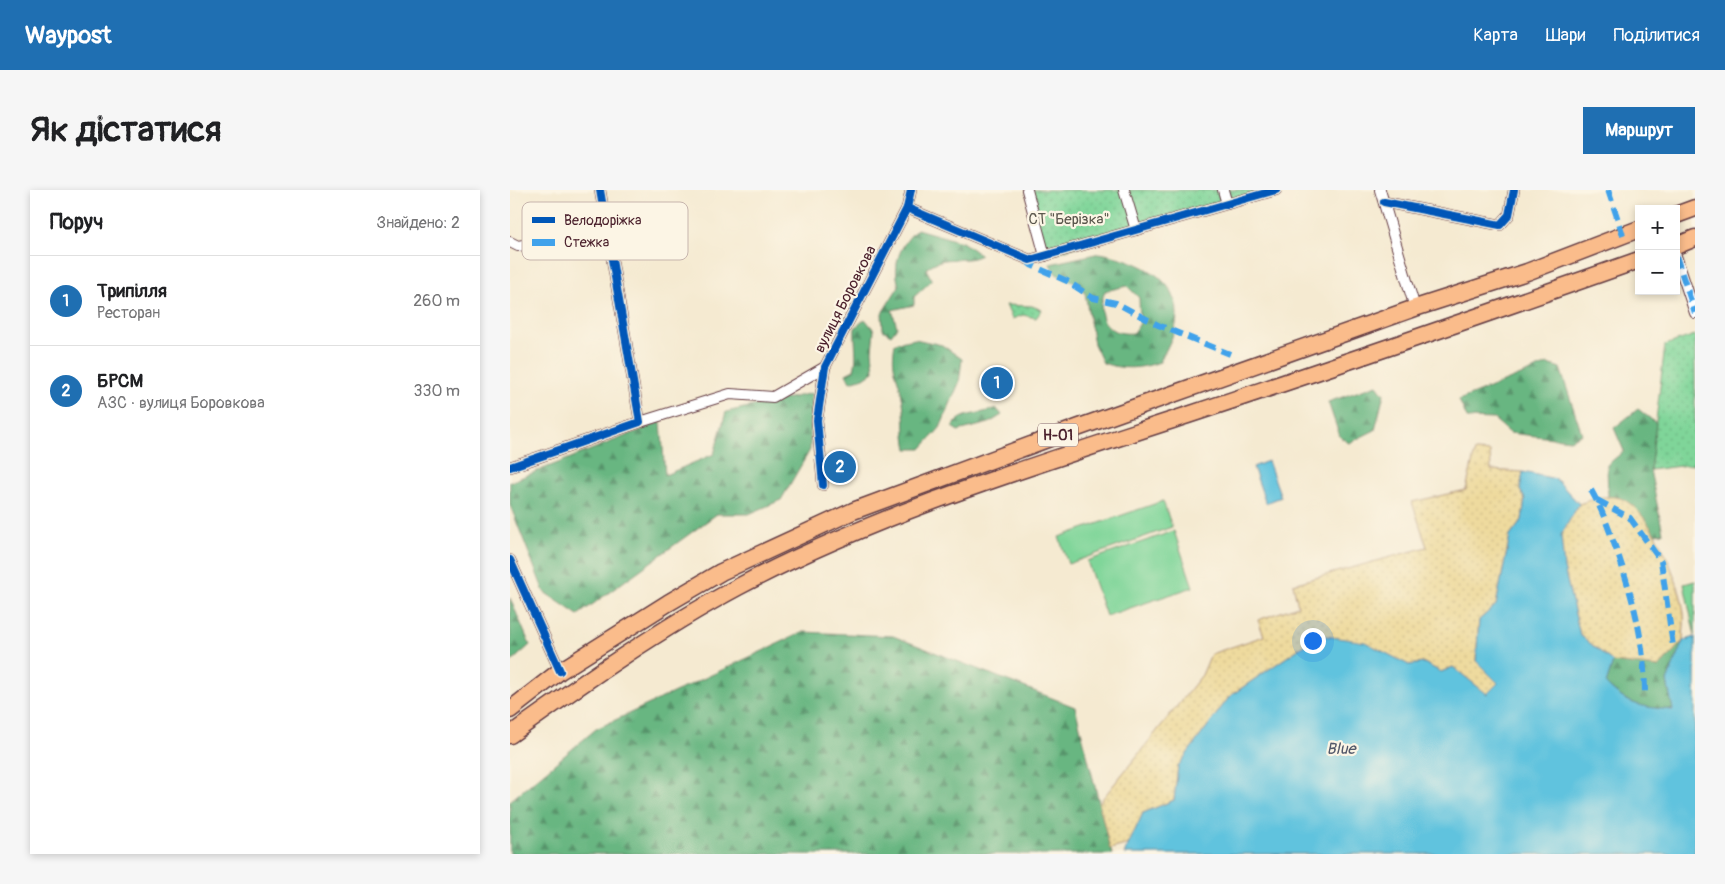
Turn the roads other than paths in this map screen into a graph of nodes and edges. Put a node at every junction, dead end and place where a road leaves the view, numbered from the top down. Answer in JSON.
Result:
{"nodes":[{"id":1,"x":911,"y":190,"type":"edge"},
{"id":2,"x":1027,"y":190,"type":"edge"},
{"id":3,"x":1124,"y":190,"type":"edge"},
{"id":4,"x":1223,"y":190,"type":"edge"},
{"id":5,"x":1276,"y":190,"type":"edge"},
{"id":6,"x":1380,"y":190,"type":"edge"},
{"id":7,"x":1514,"y":190,"type":"edge"},
{"id":8,"x":1384,"y":202,"type":"junction"},
{"id":9,"x":1227,"y":204,"type":"junction"},
{"id":10,"x":907,"y":208,"type":"junction"},
{"id":11,"x":1695,"y":208,"type":"edge"},
{"id":12,"x":1680,"y":214,"type":"edge"},
{"id":13,"x":1136,"y":230,"type":"junction"},
{"id":14,"x":1635,"y":231,"type":"edge"},
{"id":15,"x":1695,"y":238,"type":"edge"},
{"id":16,"x":510,"y":242,"type":"edge"},
{"id":17,"x":1680,"y":244,"type":"edge"},
{"id":18,"x":522,"y":245,"type":"edge"},
{"id":19,"x":1045,"y":256,"type":"junction"},
{"id":20,"x":612,"y":260,"type":"edge"},
{"id":21,"x":1635,"y":261,"type":"edge"},
{"id":22,"x":1680,"y":268,"type":"edge"},
{"id":23,"x":1415,"y":308,"type":"junction"},
{"id":24,"x":1695,"y":313,"type":"edge"},
{"id":25,"x":825,"y":367,"type":"junction"},
{"id":26,"x":640,"y":422,"type":"junction"},
{"id":27,"x":510,"y":467,"type":"edge"},
{"id":28,"x":822,"y":485,"type":"dead end"},
{"id":29,"x":510,"y":560,"type":"edge"},
{"id":30,"x":560,"y":671,"type":"junction"},
{"id":31,"x":510,"y":710,"type":"edge"},
{"id":32,"x":510,"y":735,"type":"edge"}],
"edges":[{"from":1,"to":10,"type":"street","name":"вулиця Боровкова"},
{"from":2,"to":19,"type":"street"},
{"from":3,"to":13,"type":"street"},
{"from":4,"to":9,"type":"street"},
{"from":5,"to":9,"type":"street"},
{"from":6,"to":8,"type":"street"},
{"from":7,"to":8,"type":"street"},
{"from":8,"to":23,"type":"street"},
{"from":9,"to":13,"type":"street"},
{"from":10,"to":19,"type":"street"},
{"from":10,"to":25,"type":"street","name":"вулиця Боровкова"},
{"from":11,"to":12,"type":"main road"},
{"from":13,"to":19,"type":"street"},
{"from":14,"to":23,"type":"main road","number":"Н-01"},
{"from":15,"to":17,"type":"main road"},
{"from":16,"to":18,"type":"street"},
{"from":20,"to":26,"type":"street"},
{"from":21,"to":32,"type":"main road","number":"Н-01"},
{"from":22,"to":24,"type":"street"},
{"from":23,"to":30,"type":"main road","number":"Н-01"},
{"from":25,"to":26,"type":"street"},
{"from":25,"to":28,"type":"street","name":"вулиця Боровкова"},
{"from":26,"to":27,"type":"street"},
{"from":29,"to":30,"type":"street"},
{"from":30,"to":31,"type":"main road","number":"Н-01"}]}
